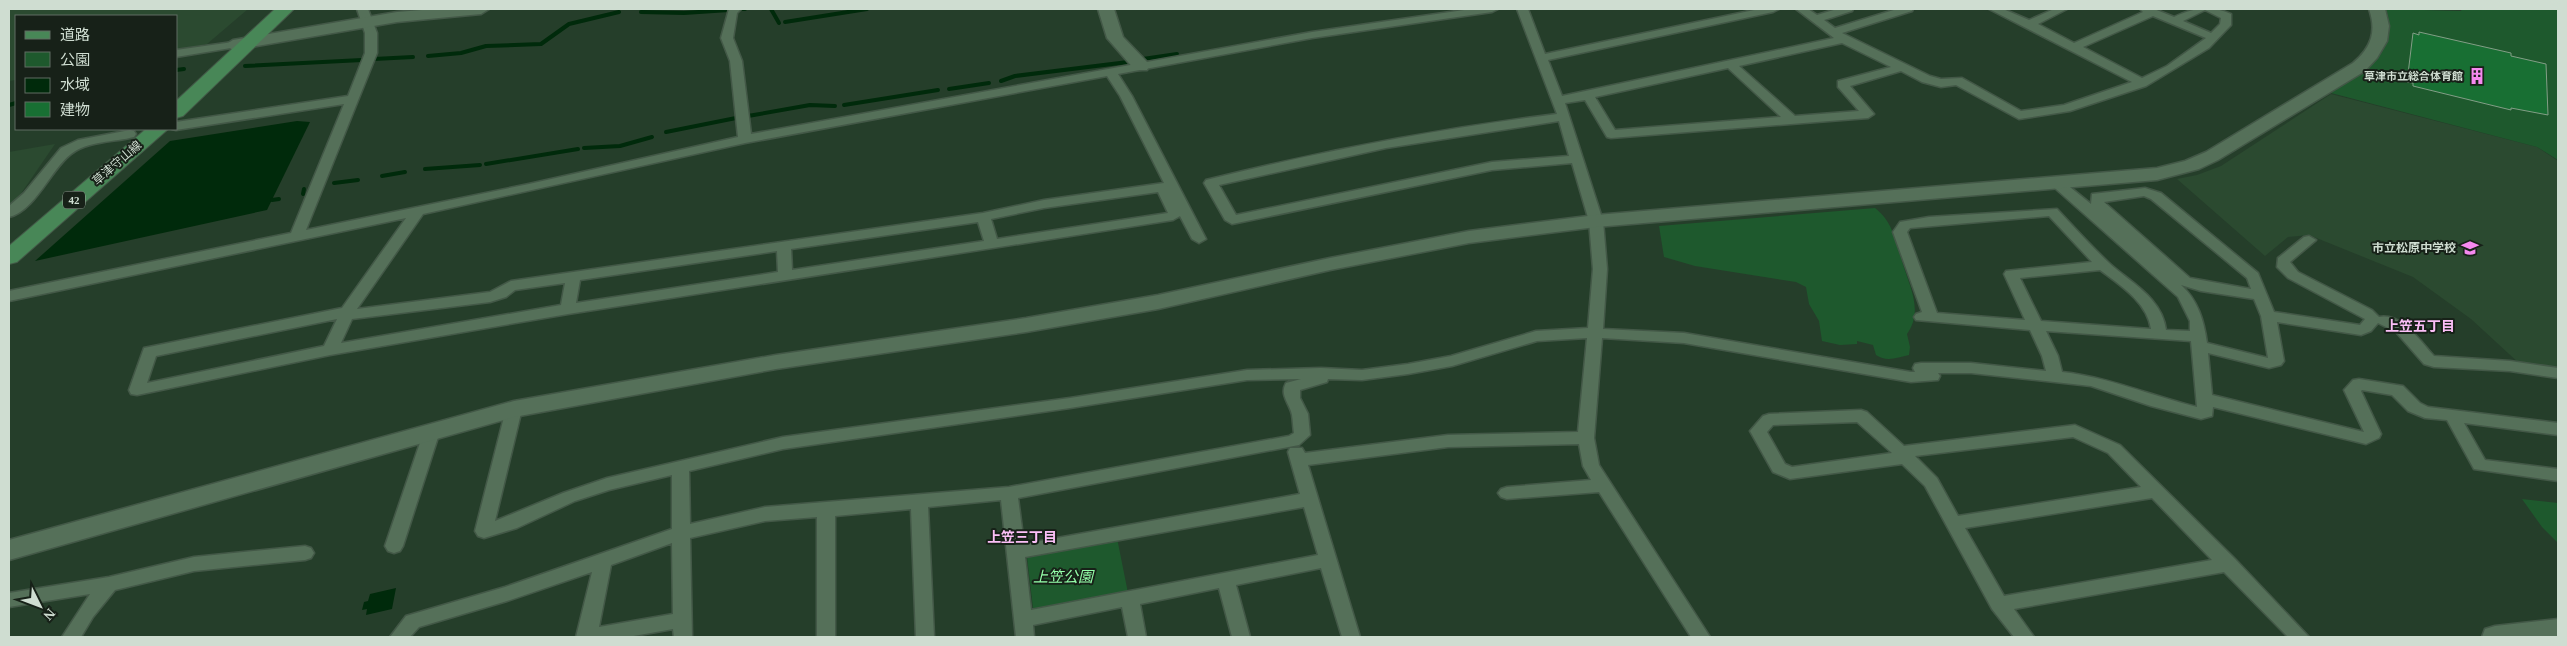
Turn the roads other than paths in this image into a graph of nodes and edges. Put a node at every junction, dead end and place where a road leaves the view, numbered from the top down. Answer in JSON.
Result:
{"nodes":[{"id":1,"x":272,"y":9,"type":"edge"},
{"id":2,"x":285,"y":9,"type":"edge"},
{"id":3,"x":481,"y":9,"type":"edge"},
{"id":4,"x":735,"y":9,"type":"edge"},
{"id":5,"x":1106,"y":9,"type":"edge"},
{"id":6,"x":1492,"y":9,"type":"edge"},
{"id":7,"x":1522,"y":9,"type":"edge"},
{"id":8,"x":1773,"y":9,"type":"edge"},
{"id":9,"x":1802,"y":9,"type":"edge"},
{"id":10,"x":1848,"y":9,"type":"edge"},
{"id":11,"x":1908,"y":9,"type":"edge"},
{"id":12,"x":2062,"y":9,"type":"edge"},
{"id":13,"x":2200,"y":9,"type":"edge"},
{"id":14,"x":2210,"y":9,"type":"edge"},
{"id":15,"x":2377,"y":9,"type":"edge"},
{"id":16,"x":2003,"y":10,"type":"edge"},
{"id":17,"x":2151,"y":10,"type":"edge"},
{"id":18,"x":364,"y":15,"type":"edge"},
{"id":19,"x":1816,"y":19,"type":"junction"},
{"id":20,"x":2174,"y":21,"type":"junction"},
{"id":21,"x":2029,"y":24,"type":"junction"},
{"id":22,"x":1839,"y":36,"type":"junction"},
{"id":23,"x":2212,"y":37,"type":"junction"},
{"id":24,"x":252,"y":41,"type":"junction"},
{"id":25,"x":233,"y":45,"type":"junction"},
{"id":26,"x":2074,"y":48,"type":"junction"},
{"id":27,"x":178,"y":54,"type":"edge"},
{"id":28,"x":1541,"y":58,"type":"junction"},
{"id":29,"x":1730,"y":64,"type":"junction"},
{"id":30,"x":1141,"y":66,"type":"junction"},
{"id":31,"x":1904,"y":67,"type":"junction"},
{"id":32,"x":1111,"y":72,"type":"junction"},
{"id":33,"x":2142,"y":83,"type":"junction"},
{"id":34,"x":178,"y":92,"type":"edge"},
{"id":35,"x":1588,"y":95,"type":"junction"},
{"id":36,"x":352,"y":99,"type":"junction"},
{"id":37,"x":1556,"y":100,"type":"junction"},
{"id":38,"x":178,"y":110,"type":"edge"},
{"id":39,"x":1564,"y":117,"type":"junction"},
{"id":40,"x":1792,"y":120,"type":"junction"},
{"id":41,"x":178,"y":126,"type":"edge"},
{"id":42,"x":156,"y":130,"type":"edge"},
{"id":43,"x":134,"y":136,"type":"edge"},
{"id":44,"x":745,"y":139,"type":"junction"},
{"id":45,"x":1576,"y":159,"type":"junction"},
{"id":46,"x":2055,"y":182,"type":"junction"},
{"id":47,"x":1167,"y":187,"type":"junction"},
{"id":48,"x":418,"y":211,"type":"junction"},
{"id":49,"x":9,"y":213,"type":"edge"},
{"id":50,"x":983,"y":217,"type":"junction"},
{"id":51,"x":1595,"y":218,"type":"junction"},
{"id":52,"x":297,"y":236,"type":"junction"},
{"id":53,"x":9,"y":239,"type":"edge"},
{"id":54,"x":1199,"y":239,"type":"dead end"},
{"id":55,"x":2309,"y":240,"type":"dead end"},
{"id":56,"x":992,"y":244,"type":"junction"},
{"id":57,"x":784,"y":246,"type":"junction"},
{"id":58,"x":9,"y":257,"type":"edge"},
{"id":59,"x":2104,"y":265,"type":"junction"},
{"id":60,"x":785,"y":277,"type":"junction"},
{"id":61,"x":572,"y":278,"type":"junction"},
{"id":62,"x":2260,"y":294,"type":"junction"},
{"id":63,"x":9,"y":296,"type":"edge"},
{"id":64,"x":568,"y":309,"type":"junction"},
{"id":65,"x":346,"y":313,"type":"junction"},
{"id":66,"x":2268,"y":316,"type":"junction"},
{"id":67,"x":2384,"y":321,"type":"dead end"},
{"id":68,"x":2035,"y":325,"type":"junction"},
{"id":69,"x":1594,"y":334,"type":"junction"},
{"id":70,"x":2159,"y":334,"type":"junction"},
{"id":71,"x":2200,"y":342,"type":"junction"},
{"id":72,"x":330,"y":350,"type":"junction"},
{"id":73,"x":2558,"y":373,"type":"edge"},
{"id":74,"x":1346,"y":374,"type":"junction"},
{"id":75,"x":2056,"y":376,"type":"junction"},
{"id":76,"x":2205,"y":399,"type":"junction"},
{"id":77,"x":514,"y":409,"type":"junction"},
{"id":78,"x":2452,"y":415,"type":"junction"},
{"id":79,"x":2558,"y":429,"type":"edge"},
{"id":80,"x":432,"y":431,"type":"junction"},
{"id":81,"x":1586,"y":438,"type":"junction"},
{"id":82,"x":1293,"y":441,"type":"junction"},
{"id":83,"x":1904,"y":455,"type":"junction"},
{"id":84,"x":1298,"y":460,"type":"junction"},
{"id":85,"x":680,"y":466,"type":"junction"},
{"id":86,"x":2558,"y":475,"type":"edge"},
{"id":87,"x":1604,"y":486,"type":"junction"},
{"id":88,"x":2157,"y":491,"type":"junction"},
{"id":89,"x":1009,"y":493,"type":"junction"},
{"id":90,"x":1508,"y":493,"type":"dead end"},
{"id":91,"x":1310,"y":500,"type":"junction"},
{"id":92,"x":919,"y":501,"type":"junction"},
{"id":93,"x":826,"y":510,"type":"junction"},
{"id":94,"x":1953,"y":523,"type":"junction"},
{"id":95,"x":681,"y":533,"type":"junction"},
{"id":96,"x":394,"y":546,"type":"dead end"},
{"id":97,"x":9,"y":550,"type":"edge"},
{"id":98,"x":305,"y":552,"type":"dead end"},
{"id":99,"x":1016,"y":552,"type":"junction"},
{"id":100,"x":1328,"y":560,"type":"junction"},
{"id":101,"x":603,"y":561,"type":"junction"},
{"id":102,"x":2229,"y":564,"type":"junction"},
{"id":103,"x":1226,"y":580,"type":"junction"},
{"id":104,"x":109,"y":584,"type":"junction"},
{"id":105,"x":1130,"y":598,"type":"junction"},
{"id":106,"x":9,"y":600,"type":"edge"},
{"id":107,"x":1999,"y":604,"type":"junction"},
{"id":108,"x":1024,"y":628,"type":"edge"},
{"id":109,"x":683,"y":629,"type":"edge"},
{"id":110,"x":2558,"y":630,"type":"edge"},
{"id":111,"x":2531,"y":635,"type":"edge"},
{"id":112,"x":71,"y":637,"type":"edge"},
{"id":113,"x":399,"y":637,"type":"edge"},
{"id":114,"x":586,"y":637,"type":"edge"},
{"id":115,"x":826,"y":637,"type":"edge"},
{"id":116,"x":925,"y":637,"type":"edge"},
{"id":117,"x":1137,"y":637,"type":"edge"},
{"id":118,"x":1240,"y":637,"type":"edge"},
{"id":119,"x":1351,"y":637,"type":"edge"},
{"id":120,"x":1701,"y":637,"type":"edge"},
{"id":121,"x":2025,"y":637,"type":"edge"},
{"id":122,"x":2300,"y":637,"type":"edge"},
{"id":123,"x":2495,"y":637,"type":"edge"}],
"edges":[{"from":1,"to":25,"type":"main road"},
{"from":2,"to":24,"type":"main road"},
{"from":3,"to":18,"type":"street"},
{"from":4,"to":44,"type":"street"},
{"from":5,"to":30,"type":"street"},
{"from":6,"to":30,"type":"street"},
{"from":7,"to":28,"type":"street"},
{"from":8,"to":28,"type":"street"},
{"from":9,"to":19,"type":"street"},
{"from":10,"to":19,"type":"street"},
{"from":11,"to":22,"type":"street"},
{"from":12,"to":21,"type":"street"},
{"from":13,"to":20,"type":"street"},
{"from":14,"to":23,"type":"street"},
{"from":15,"to":46,"type":"street"},
{"from":16,"to":21,"type":"street"},
{"from":17,"to":20,"type":"street"},
{"from":17,"to":26,"type":"street"},
{"from":18,"to":24,"type":"street"},
{"from":18,"to":36,"type":"street"},
{"from":19,"to":22,"type":"street"},
{"from":20,"to":23,"type":"street"},
{"from":21,"to":26,"type":"street"},
{"from":22,"to":29,"type":"street"},
{"from":22,"to":31,"type":"street"},
{"from":23,"to":33,"type":"street"},
{"from":24,"to":25,"type":"street"},
{"from":24,"to":38,"type":"main road"},
{"from":25,"to":27,"type":"street"},
{"from":25,"to":34,"type":"main road"},
{"from":26,"to":33,"type":"street"},
{"from":28,"to":37,"type":"street"},
{"from":29,"to":35,"type":"street"},
{"from":29,"to":40,"type":"street"},
{"from":30,"to":32,"type":"street"},
{"from":31,"to":33,"type":"street"},
{"from":31,"to":40,"type":"street"},
{"from":32,"to":44,"type":"street"},
{"from":32,"to":47,"type":"street"},
{"from":35,"to":37,"type":"street"},
{"from":35,"to":40,"type":"street"},
{"from":36,"to":41,"type":"street"},
{"from":36,"to":52,"type":"street"},
{"from":37,"to":39,"type":"street"},
{"from":39,"to":45,"type":"street"},
{"from":39,"to":45,"type":"street"},
{"from":42,"to":43,"type":"main road","name":"草津守山線","number":"42"},
{"from":43,"to":49,"type":"street"},
{"from":43,"to":53,"type":"main road","name":"草津守山線","number":"42"},
{"from":43,"to":58,"type":"main road","name":"草津守山線","number":"42"},
{"from":44,"to":48,"type":"street"},
{"from":45,"to":51,"type":"street"},
{"from":46,"to":51,"type":"street"},
{"from":46,"to":71,"type":"street"},
{"from":47,"to":50,"type":"street"},
{"from":47,"to":54,"type":"street"},
{"from":47,"to":56,"type":"street"},
{"from":48,"to":52,"type":"street"},
{"from":48,"to":65,"type":"street"},
{"from":50,"to":56,"type":"street"},
{"from":50,"to":57,"type":"street"},
{"from":51,"to":69,"type":"street"},
{"from":51,"to":77,"type":"street"},
{"from":52,"to":63,"type":"street"},
{"from":55,"to":66,"type":"street"},
{"from":56,"to":60,"type":"street"},
{"from":57,"to":60,"type":"street"},
{"from":57,"to":61,"type":"street"},
{"from":59,"to":68,"type":"street"},
{"from":59,"to":68,"type":"street"},
{"from":59,"to":70,"type":"street"},
{"from":60,"to":64,"type":"street"},
{"from":61,"to":64,"type":"street"},
{"from":61,"to":65,"type":"street"},
{"from":62,"to":62,"type":"street"},
{"from":62,"to":66,"type":"street"},
{"from":64,"to":72,"type":"street"},
{"from":65,"to":72,"type":"street"},
{"from":65,"to":72,"type":"street"},
{"from":66,"to":71,"type":"street"},
{"from":67,"to":73,"type":"street"},
{"from":68,"to":70,"type":"street"},
{"from":68,"to":75,"type":"street"},
{"from":69,"to":74,"type":"street"},
{"from":69,"to":75,"type":"street"},
{"from":69,"to":81,"type":"street"},
{"from":70,"to":71,"type":"street"},
{"from":71,"to":76,"type":"street"},
{"from":74,"to":82,"type":"street"},
{"from":74,"to":85,"type":"street"},
{"from":75,"to":76,"type":"street"},
{"from":76,"to":78,"type":"street"},
{"from":77,"to":80,"type":"street"},
{"from":77,"to":85,"type":"street"},
{"from":78,"to":79,"type":"street"},
{"from":78,"to":86,"type":"street"},
{"from":80,"to":96,"type":"street"},
{"from":80,"to":97,"type":"street"},
{"from":81,"to":84,"type":"street"},
{"from":81,"to":87,"type":"street"},
{"from":82,"to":84,"type":"street"},
{"from":82,"to":89,"type":"street"},
{"from":83,"to":83,"type":"street"},
{"from":83,"to":88,"type":"street"},
{"from":83,"to":94,"type":"street"},
{"from":84,"to":91,"type":"street"},
{"from":85,"to":95,"type":"street"},
{"from":87,"to":90,"type":"street"},
{"from":87,"to":120,"type":"street"},
{"from":88,"to":94,"type":"street"},
{"from":88,"to":102,"type":"street"},
{"from":89,"to":92,"type":"street"},
{"from":89,"to":99,"type":"street"},
{"from":91,"to":99,"type":"street"},
{"from":91,"to":100,"type":"street"},
{"from":92,"to":93,"type":"street"},
{"from":92,"to":116,"type":"street"},
{"from":93,"to":95,"type":"street"},
{"from":93,"to":115,"type":"street"},
{"from":94,"to":107,"type":"street"},
{"from":95,"to":101,"type":"street"},
{"from":95,"to":109,"type":"street"},
{"from":98,"to":104,"type":"street"},
{"from":99,"to":108,"type":"street"},
{"from":100,"to":103,"type":"street"},
{"from":100,"to":119,"type":"street"},
{"from":101,"to":113,"type":"street"},
{"from":101,"to":114,"type":"street"},
{"from":102,"to":107,"type":"street"},
{"from":102,"to":122,"type":"street"},
{"from":103,"to":105,"type":"street"},
{"from":103,"to":118,"type":"street"},
{"from":104,"to":106,"type":"street"},
{"from":104,"to":112,"type":"street"},
{"from":105,"to":108,"type":"street"},
{"from":105,"to":117,"type":"street"},
{"from":107,"to":121,"type":"street"},
{"from":109,"to":114,"type":"street"},
{"from":110,"to":111,"type":"street"},
{"from":111,"to":123,"type":"street"}]}
